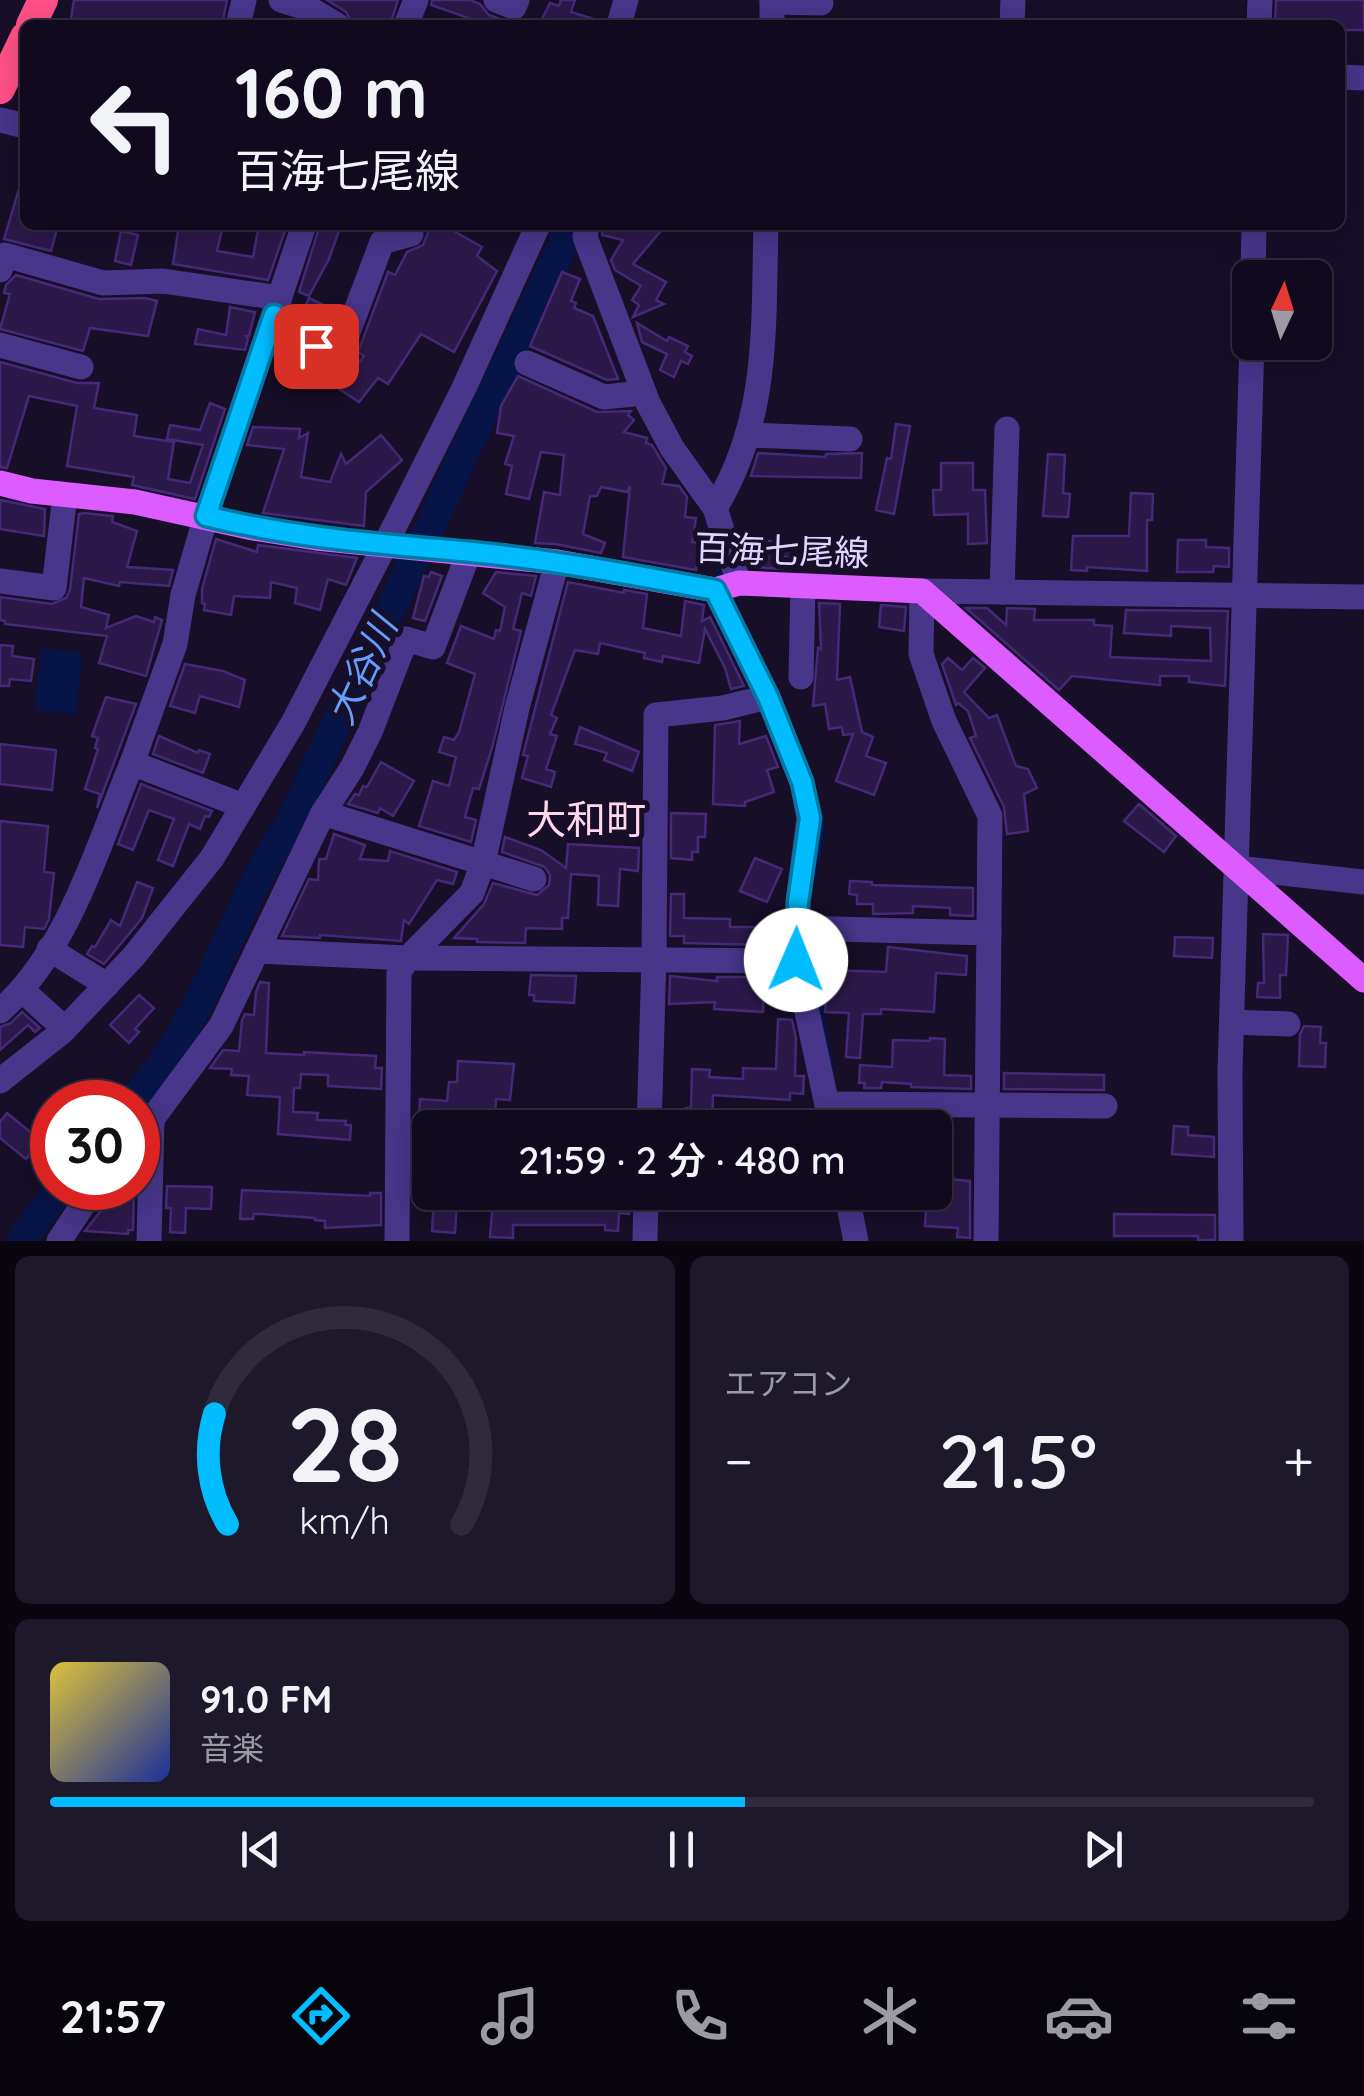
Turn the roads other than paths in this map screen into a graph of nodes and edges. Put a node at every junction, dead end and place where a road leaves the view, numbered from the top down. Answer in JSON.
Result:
{"nodes":[{"id":1,"x":281,"y":0,"type":"edge"},
{"id":2,"x":496,"y":0,"type":"edge"},
{"id":3,"x":516,"y":0,"type":"edge"},
{"id":4,"x":821,"y":3,"type":"dead end"},
{"id":5,"x":772,"y":9,"type":"edge"},
{"id":6,"x":329,"y":20,"type":"edge"},
{"id":7,"x":20,"y":47,"type":"edge"},
{"id":8,"x":0,"y":89,"type":"edge"},
{"id":9,"x":302,"y":230,"type":"edge"},
{"id":10,"x":536,"y":230,"type":"edge"},
{"id":11,"x":587,"y":230,"type":"edge"},
{"id":12,"x":766,"y":230,"type":"edge"},
{"id":13,"x":1254,"y":230,"type":"edge"},
{"id":14,"x":412,"y":234,"type":"dead end"},
{"id":15,"x":1253,"y":260,"type":"edge"},
{"id":16,"x":0,"y":270,"type":"edge"},
{"id":17,"x":277,"y":306,"type":"junction"},
{"id":18,"x":0,"y":345,"type":"edge"},
{"id":19,"x":1252,"y":360,"type":"edge"},
{"id":20,"x":527,"y":363,"type":"dead end"},
{"id":21,"x":81,"y":367,"type":"dead end"},
{"id":22,"x":644,"y":393,"type":"junction"},
{"id":23,"x":1007,"y":429,"type":"dead end"},
{"id":24,"x":747,"y":435,"type":"junction"},
{"id":25,"x":850,"y":439,"type":"dead end"},
{"id":26,"x":0,"y":483,"type":"edge"},
{"id":27,"x":65,"y":495,"type":"junction"},
{"id":28,"x":715,"y":508,"type":"junction"},
{"id":29,"x":206,"y":516,"type":"junction"},
{"id":30,"x":394,"y":546,"type":"junction"},
{"id":31,"x":470,"y":552,"type":"junction"},
{"id":32,"x":557,"y":562,"type":"junction"},
{"id":33,"x":0,"y":581,"type":"edge"},
{"id":34,"x":803,"y":586,"type":"junction"},
{"id":35,"x":726,"y":587,"type":"junction"},
{"id":36,"x":922,"y":592,"type":"junction"},
{"id":37,"x":1002,"y":592,"type":"junction"},
{"id":38,"x":1247,"y":595,"type":"junction"},
{"id":39,"x":1364,"y":597,"type":"edge"},
{"id":40,"x":801,"y":676,"type":"dead end"},
{"id":41,"x":768,"y":697,"type":"junction"},
{"id":42,"x":132,"y":763,"type":"junction"},
{"id":43,"x":244,"y":806,"type":"junction"},
{"id":44,"x":323,"y":813,"type":"junction"},
{"id":45,"x":482,"y":863,"type":"junction"},
{"id":46,"x":1236,"y":868,"type":"junction"},
{"id":47,"x":534,"y":879,"type":"dead end"},
{"id":48,"x":1364,"y":882,"type":"edge"},
{"id":49,"x":797,"y":928,"type":"junction"},
{"id":50,"x":989,"y":933,"type":"junction"},
{"id":51,"x":49,"y":949,"type":"junction"},
{"id":52,"x":257,"y":950,"type":"junction"},
{"id":53,"x":408,"y":958,"type":"junction"},
{"id":54,"x":654,"y":958,"type":"junction"},
{"id":55,"x":796,"y":960,"type":"junction"},
{"id":56,"x":1364,"y":980,"type":"edge"},
{"id":57,"x":106,"y":985,"type":"junction"},
{"id":58,"x":24,"y":991,"type":"junction"},
{"id":59,"x":0,"y":1012,"type":"edge"},
{"id":60,"x":1232,"y":1022,"type":"junction"},
{"id":61,"x":1288,"y":1024,"type":"dead end"},
{"id":62,"x":65,"y":1028,"type":"junction"},
{"id":63,"x":0,"y":1081,"type":"edge"},
{"id":64,"x":988,"y":1106,"type":"junction"},
{"id":65,"x":1105,"y":1106,"type":"dead end"},
{"id":66,"x":160,"y":1109,"type":"edge"},
{"id":67,"x":649,"y":1110,"type":"edge"},
{"id":68,"x":829,"y":1110,"type":"edge"},
{"id":69,"x":925,"y":1110,"type":"edge"},
{"id":70,"x":79,"y":1210,"type":"edge"},
{"id":71,"x":148,"y":1210,"type":"edge"},
{"id":72,"x":646,"y":1210,"type":"edge"},
{"id":73,"x":850,"y":1210,"type":"edge"},
{"id":74,"x":58,"y":1241,"type":"edge"},
{"id":75,"x":149,"y":1241,"type":"edge"},
{"id":76,"x":397,"y":1241,"type":"edge"},
{"id":77,"x":645,"y":1241,"type":"edge"},
{"id":78,"x":856,"y":1241,"type":"edge"},
{"id":79,"x":986,"y":1241,"type":"edge"},
{"id":80,"x":1231,"y":1241,"type":"edge"}],
"edges":[{"from":1,"to":6,"type":"street"},
{"from":2,"to":3,"type":"street"},
{"from":4,"to":5,"type":"street"},
{"from":7,"to":8,"type":"highway"},
{"from":9,"to":17,"type":"street"},
{"from":10,"to":30,"type":"street"},
{"from":11,"to":22,"type":"street"},
{"from":12,"to":24,"type":"street"},
{"from":13,"to":15,"type":"street"},
{"from":14,"to":17,"type":"street"},
{"from":16,"to":17,"type":"street"},
{"from":17,"to":29,"type":"street"},
{"from":18,"to":21,"type":"street"},
{"from":19,"to":38,"type":"street"},
{"from":20,"to":22,"type":"street"},
{"from":22,"to":28,"type":"street"},
{"from":23,"to":37,"type":"street"},
{"from":24,"to":25,"type":"street"},
{"from":24,"to":28,"type":"street"},
{"from":26,"to":27,"type":"main road","name":"百海七尾線"},
{"from":27,"to":29,"type":"main road","name":"百海七尾線"},
{"from":27,"to":33,"type":"street"},
{"from":28,"to":35,"type":"street"},
{"from":29,"to":30,"type":"main road","name":"百海七尾線"},
{"from":29,"to":42,"type":"street"},
{"from":30,"to":31,"type":"main road","name":"百海七尾線"},
{"from":30,"to":43,"type":"street"},
{"from":31,"to":32,"type":"main road","name":"百海七尾線"},
{"from":31,"to":44,"type":"street"},
{"from":32,"to":35,"type":"main road","name":"百海七尾線"},
{"from":32,"to":45,"type":"street"},
{"from":34,"to":35,"type":"main road","name":"百海七尾線"},
{"from":34,"to":36,"type":"main road","name":"百海七尾線"},
{"from":34,"to":40,"type":"street"},
{"from":35,"to":41,"type":"street"},
{"from":36,"to":37,"type":"street"},
{"from":36,"to":46,"type":"main road"},
{"from":36,"to":50,"type":"street"},
{"from":37,"to":38,"type":"street"},
{"from":38,"to":39,"type":"street"},
{"from":38,"to":46,"type":"street"},
{"from":41,"to":49,"type":"street"},
{"from":41,"to":54,"type":"street"},
{"from":42,"to":43,"type":"street"},
{"from":42,"to":51,"type":"street"},
{"from":43,"to":57,"type":"street"},
{"from":44,"to":45,"type":"street"},
{"from":44,"to":52,"type":"street"},
{"from":45,"to":47,"type":"street"},
{"from":45,"to":53,"type":"street"},
{"from":46,"to":48,"type":"street"},
{"from":46,"to":56,"type":"main road"},
{"from":46,"to":60,"type":"street"},
{"from":49,"to":50,"type":"street"},
{"from":49,"to":55,"type":"street"},
{"from":50,"to":64,"type":"street"},
{"from":51,"to":57,"type":"street"},
{"from":51,"to":58,"type":"street"},
{"from":52,"to":53,"type":"street"},
{"from":52,"to":66,"type":"street"},
{"from":53,"to":54,"type":"street"},
{"from":53,"to":76,"type":"street"},
{"from":54,"to":55,"type":"street"},
{"from":54,"to":67,"type":"street"},
{"from":55,"to":68,"type":"street"},
{"from":57,"to":62,"type":"street"},
{"from":58,"to":59,"type":"street"},
{"from":58,"to":62,"type":"street"},
{"from":60,"to":61,"type":"street"},
{"from":60,"to":80,"type":"street"},
{"from":62,"to":63,"type":"street"},
{"from":64,"to":65,"type":"street"},
{"from":64,"to":69,"type":"street"},
{"from":64,"to":79,"type":"street"},
{"from":70,"to":74,"type":"street"},
{"from":71,"to":75,"type":"street"},
{"from":72,"to":77,"type":"street"},
{"from":73,"to":78,"type":"street"}]}
